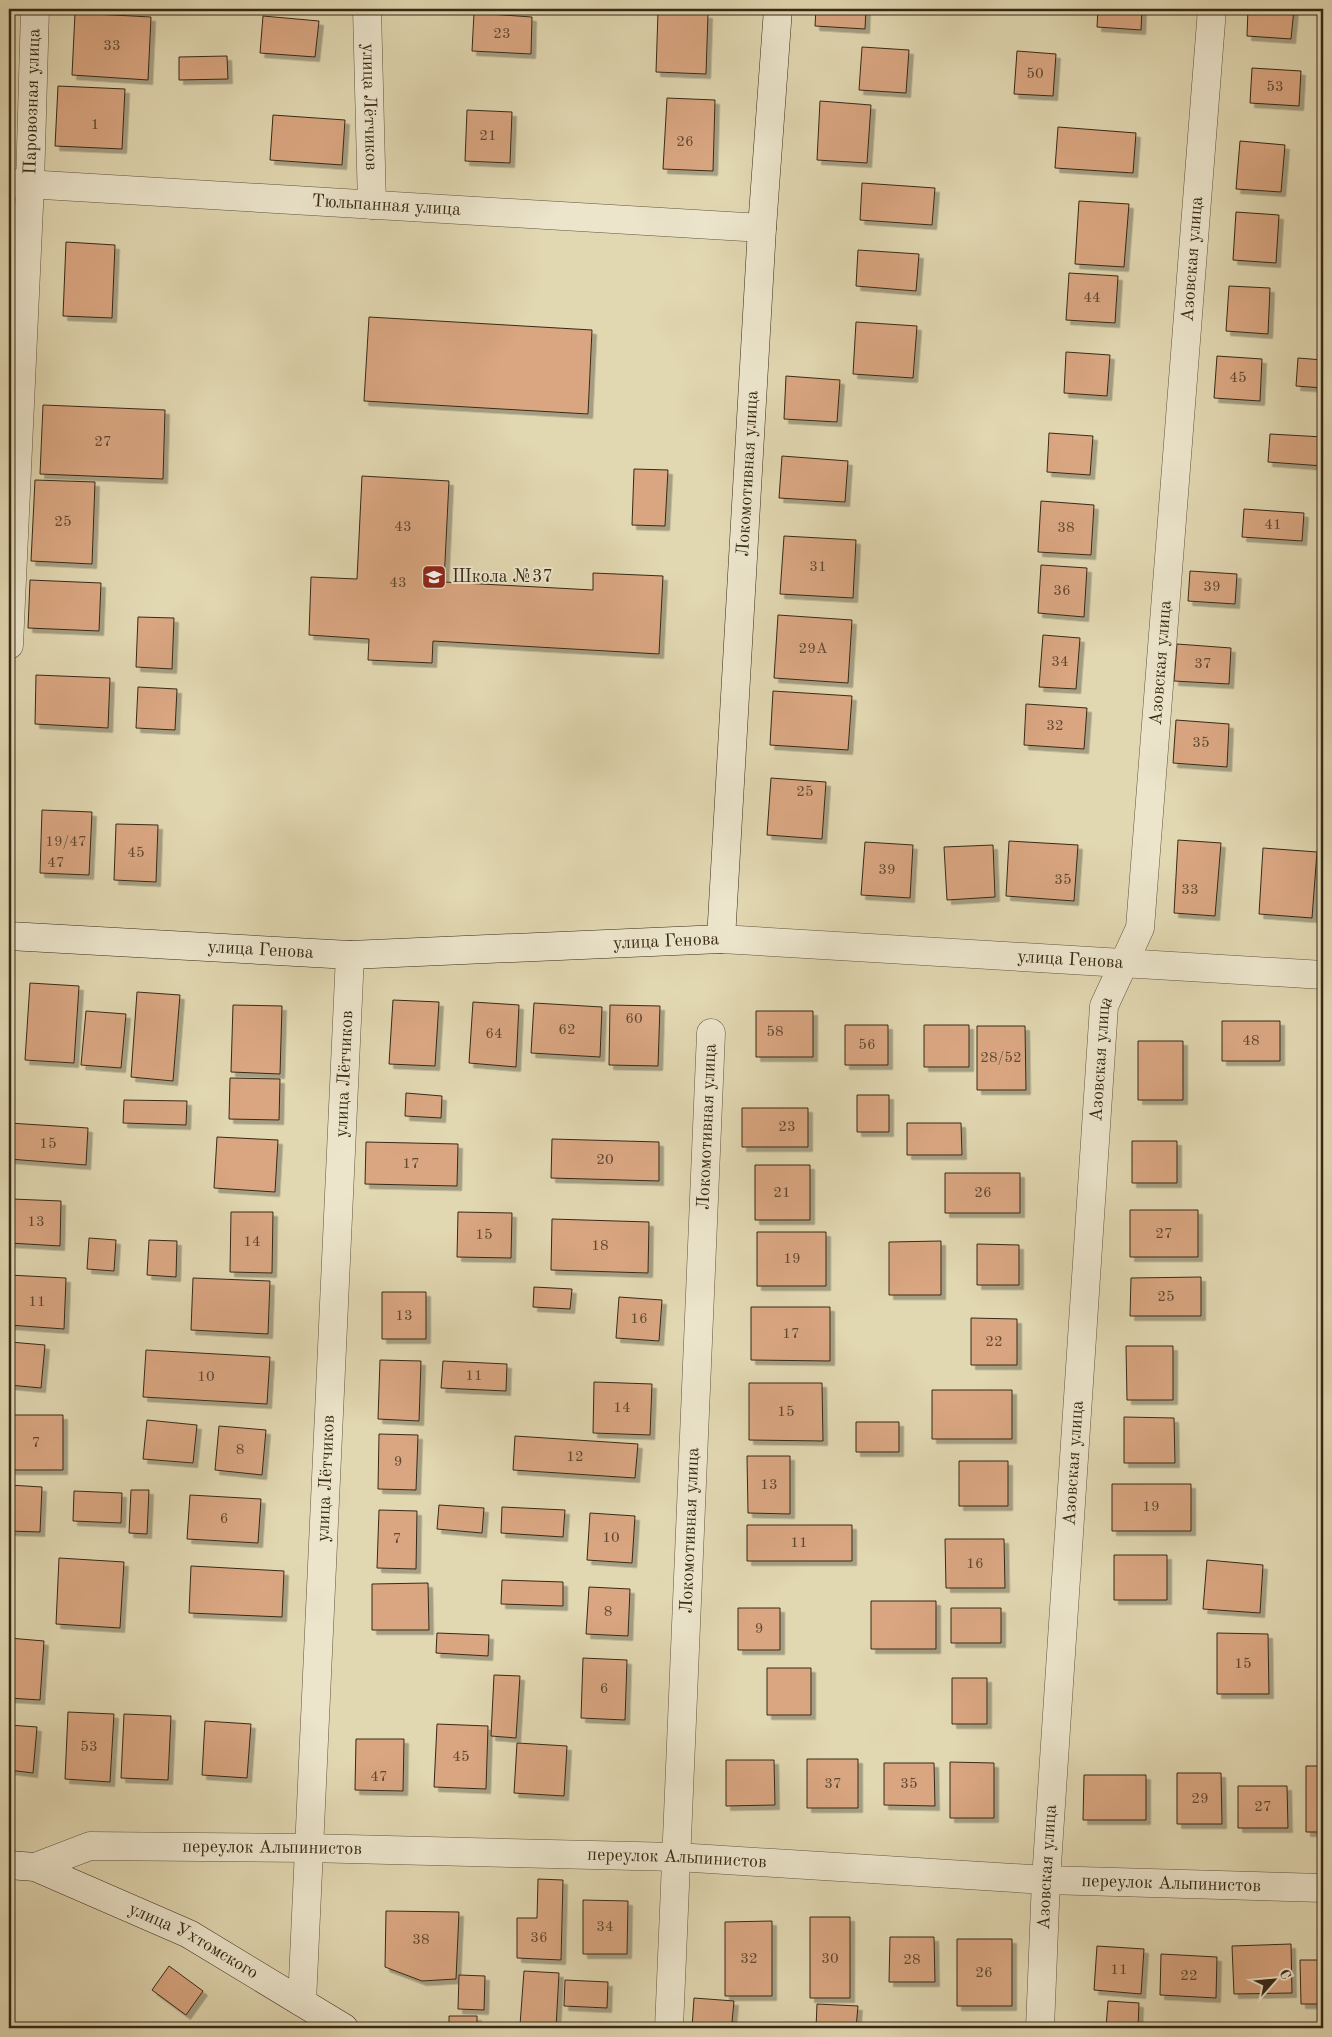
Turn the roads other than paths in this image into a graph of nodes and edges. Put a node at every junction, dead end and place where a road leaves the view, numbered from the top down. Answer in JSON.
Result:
{"nodes":[{"id":1,"x":34,"y":9,"type":"edge"},
{"id":2,"x":367,"y":9,"type":"edge"},
{"id":3,"x":778,"y":9,"type":"edge"},
{"id":4,"x":1212,"y":9,"type":"edge"},
{"id":5,"x":20,"y":184,"type":"edge"},
{"id":6,"x":372,"y":205,"type":"junction"},
{"id":7,"x":762,"y":228,"type":"junction"},
{"id":8,"x":9,"y":645,"type":"edge"},
{"id":9,"x":9,"y":936,"type":"edge"},
{"id":10,"x":721,"y":939,"type":"junction"},
{"id":11,"x":350,"y":955,"type":"junction"},
{"id":12,"x":1124,"y":963,"type":"junction"},
{"id":13,"x":1323,"y":975,"type":"edge"},
{"id":14,"x":711,"y":1033,"type":"dead end"},
{"id":15,"x":307,"y":1848,"type":"junction"},
{"id":16,"x":677,"y":1857,"type":"junction"},
{"id":17,"x":22,"y":1866,"type":"edge"},
{"id":18,"x":1046,"y":1880,"type":"junction"},
{"id":19,"x":1323,"y":1888,"type":"edge"},
{"id":20,"x":302,"y":2002,"type":"junction"},
{"id":21,"x":344,"y":2028,"type":"edge"},
{"id":22,"x":669,"y":2028,"type":"edge"},
{"id":23,"x":1040,"y":2028,"type":"edge"}],
"edges":[{"from":1,"to":5,"type":"street","name":"Паровозная улица"},
{"from":2,"to":6,"type":"street","name":"улица Лётчиков"},
{"from":3,"to":7,"type":"street","name":"Локомотивная улица"},
{"from":4,"to":12,"type":"street","name":"Азовская улица"},
{"from":5,"to":6,"type":"street","name":"Тюльпанная улица"},
{"from":5,"to":8,"type":"street","name":"Паровозная улица"},
{"from":6,"to":7,"type":"street","name":"Тюльпанная улица"},
{"from":7,"to":10,"type":"street","name":"Локомотивная улица"},
{"from":9,"to":11,"type":"street","name":"улица Генова"},
{"from":10,"to":11,"type":"street","name":"улица Генова"},
{"from":10,"to":12,"type":"street","name":"улица Генова"},
{"from":11,"to":15,"type":"street","name":"улица Лётчиков"},
{"from":12,"to":13,"type":"street","name":"улица Генова"},
{"from":12,"to":18,"type":"street","name":"Азовская улица"},
{"from":14,"to":16,"type":"street","name":"Локомотивная улица"},
{"from":15,"to":16,"type":"street","name":"переулок Альпинистов"},
{"from":15,"to":17,"type":"street","name":"переулок Альпинистов"},
{"from":15,"to":20,"type":"street","name":"улица Лётчиков"},
{"from":16,"to":18,"type":"street","name":"переулок Альпинистов"},
{"from":16,"to":22,"type":"street","name":"Локомотивная улица"},
{"from":17,"to":20,"type":"street","name":"улица Ухтомского"},
{"from":18,"to":19,"type":"street","name":"переулок Альпинистов"},
{"from":18,"to":23,"type":"street","name":"Азовская улица"},
{"from":20,"to":21,"type":"street","name":"улица Ухтомского"}]}
